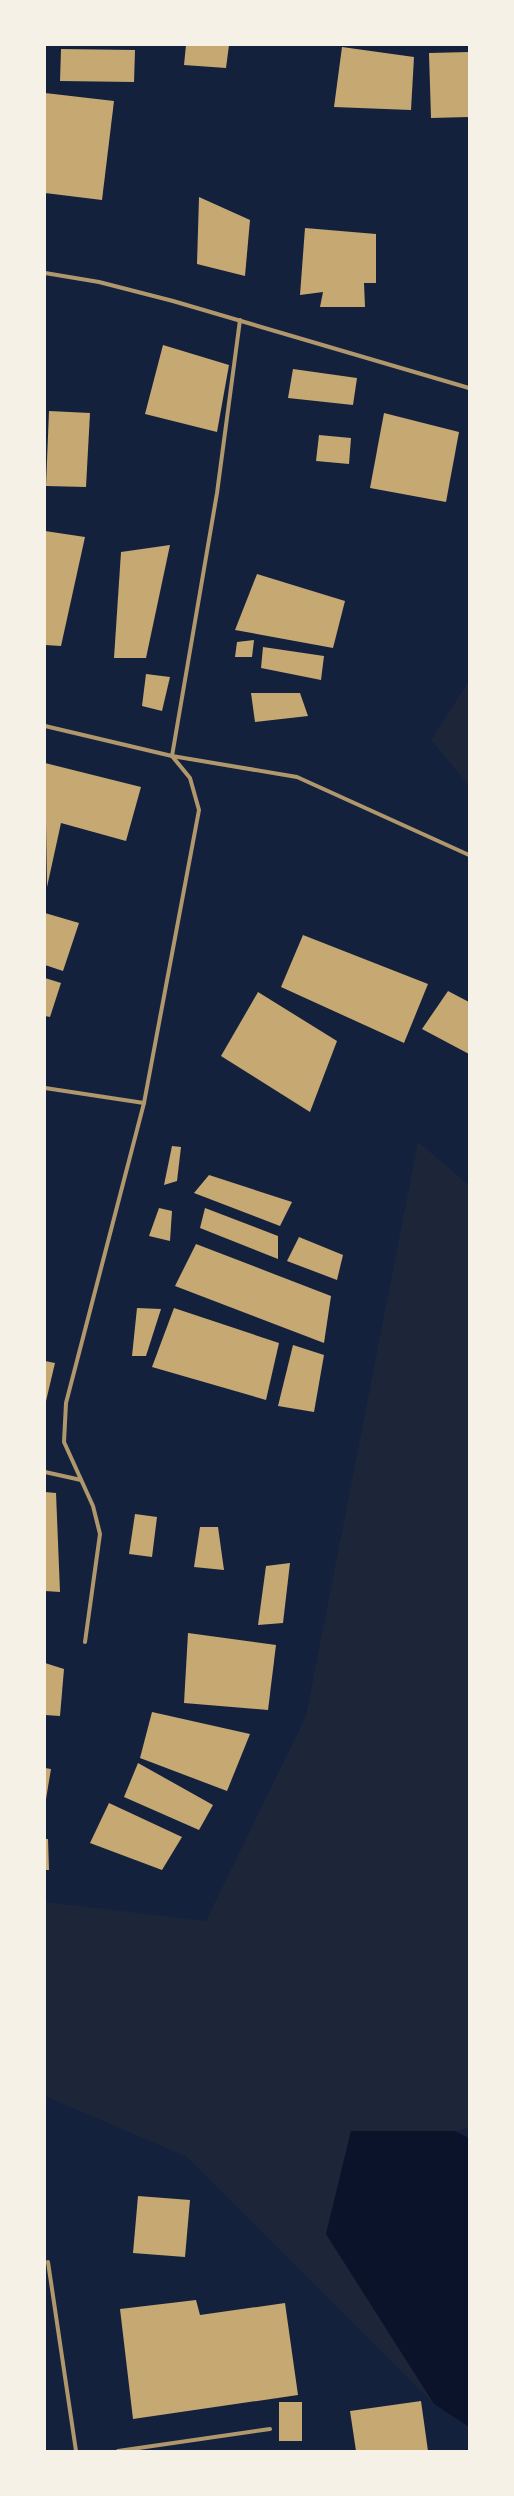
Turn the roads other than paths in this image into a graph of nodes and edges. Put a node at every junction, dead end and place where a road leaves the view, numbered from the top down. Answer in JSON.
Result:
{"nodes":[{"id":1,"x":45,"y":273,"type":"edge"},
{"id":2,"x":240,"y":320,"type":"junction"},
{"id":3,"x":469,"y":388,"type":"edge"},
{"id":4,"x":45,"y":726,"type":"edge"},
{"id":5,"x":172,"y":756,"type":"junction"},
{"id":6,"x":469,"y":855,"type":"edge"},
{"id":7,"x":45,"y":1088,"type":"edge"},
{"id":8,"x":144,"y":1104,"type":"junction"},
{"id":9,"x":45,"y":1472,"type":"edge"},
{"id":10,"x":81,"y":1480,"type":"junction"},
{"id":11,"x":85,"y":1642,"type":"dead end"},
{"id":12,"x":48,"y":2262,"type":"dead end"},
{"id":13,"x":270,"y":2429,"type":"dead end"},
{"id":14,"x":76,"y":2451,"type":"edge"},
{"id":15,"x":118,"y":2451,"type":"edge"}],
"edges":[{"from":1,"to":2,"type":"street"},
{"from":2,"to":3,"type":"street"},
{"from":2,"to":5,"type":"street"},
{"from":4,"to":5,"type":"street"},
{"from":5,"to":6,"type":"street"},
{"from":5,"to":8,"type":"street"},
{"from":7,"to":8,"type":"street"},
{"from":8,"to":10,"type":"street"},
{"from":9,"to":10,"type":"street"},
{"from":10,"to":11,"type":"street"},
{"from":12,"to":14,"type":"street"},
{"from":13,"to":15,"type":"street"}]}
